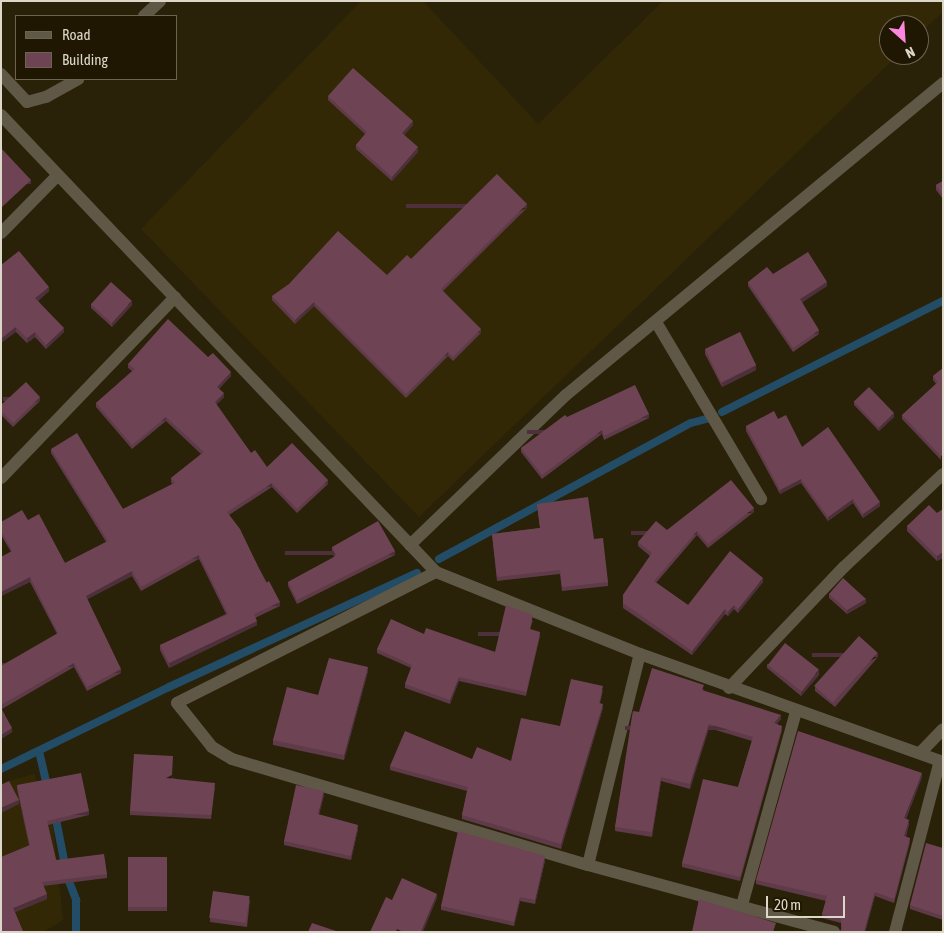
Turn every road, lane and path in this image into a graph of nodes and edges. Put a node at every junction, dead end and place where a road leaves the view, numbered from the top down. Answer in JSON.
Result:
{"nodes":[{"id":1,"x":160,"y":1,"type":"edge"},
{"id":2,"x":145,"y":15,"type":"edge"},
{"id":3,"x":1,"y":74,"type":"edge"},
{"id":4,"x":76,"y":80,"type":"edge"},
{"id":5,"x":943,"y":83,"type":"edge"},
{"id":6,"x":1,"y":115,"type":"edge"},
{"id":7,"x":58,"y":175,"type":"junction"},
{"id":8,"x":1,"y":233,"type":"edge"},
{"id":9,"x":175,"y":297,"type":"junction"},
{"id":10,"x":656,"y":322,"type":"junction"},
{"id":11,"x":943,"y":474,"type":"edge"},
{"id":12,"x":1,"y":478,"type":"edge"},
{"id":13,"x":761,"y":499,"type":"dead end"},
{"id":14,"x":410,"y":545,"type":"junction"},
{"id":15,"x":436,"y":572,"type":"junction"},
{"id":16,"x":640,"y":654,"type":"junction"},
{"id":17,"x":730,"y":688,"type":"junction"},
{"id":18,"x":796,"y":711,"type":"junction"},
{"id":19,"x":943,"y":730,"type":"edge"},
{"id":20,"x":920,"y":754,"type":"junction"},
{"id":21,"x":941,"y":762,"type":"edge"},
{"id":22,"x":588,"y":865,"type":"junction"},
{"id":23,"x":742,"y":905,"type":"junction"},
{"id":24,"x":834,"y":932,"type":"edge"},
{"id":25,"x":895,"y":932,"type":"edge"}],
"edges":[{"from":1,"to":2,"type":"street"},
{"from":3,"to":4,"type":"street"},
{"from":5,"to":10,"type":"street"},
{"from":6,"to":7,"type":"street"},
{"from":7,"to":8,"type":"street"},
{"from":7,"to":9,"type":"street"},
{"from":9,"to":12,"type":"street"},
{"from":9,"to":14,"type":"street"},
{"from":10,"to":13,"type":"street"},
{"from":10,"to":14,"type":"street"},
{"from":11,"to":17,"type":"street"},
{"from":14,"to":15,"type":"street"},
{"from":15,"to":16,"type":"street"},
{"from":15,"to":22,"type":"street"},
{"from":16,"to":17,"type":"street"},
{"from":16,"to":22,"type":"street"},
{"from":17,"to":18,"type":"street"},
{"from":18,"to":20,"type":"street"},
{"from":18,"to":23,"type":"street"},
{"from":19,"to":20,"type":"street"},
{"from":20,"to":21,"type":"street"},
{"from":21,"to":25,"type":"street"},
{"from":22,"to":23,"type":"street"},
{"from":23,"to":24,"type":"street"}]}
